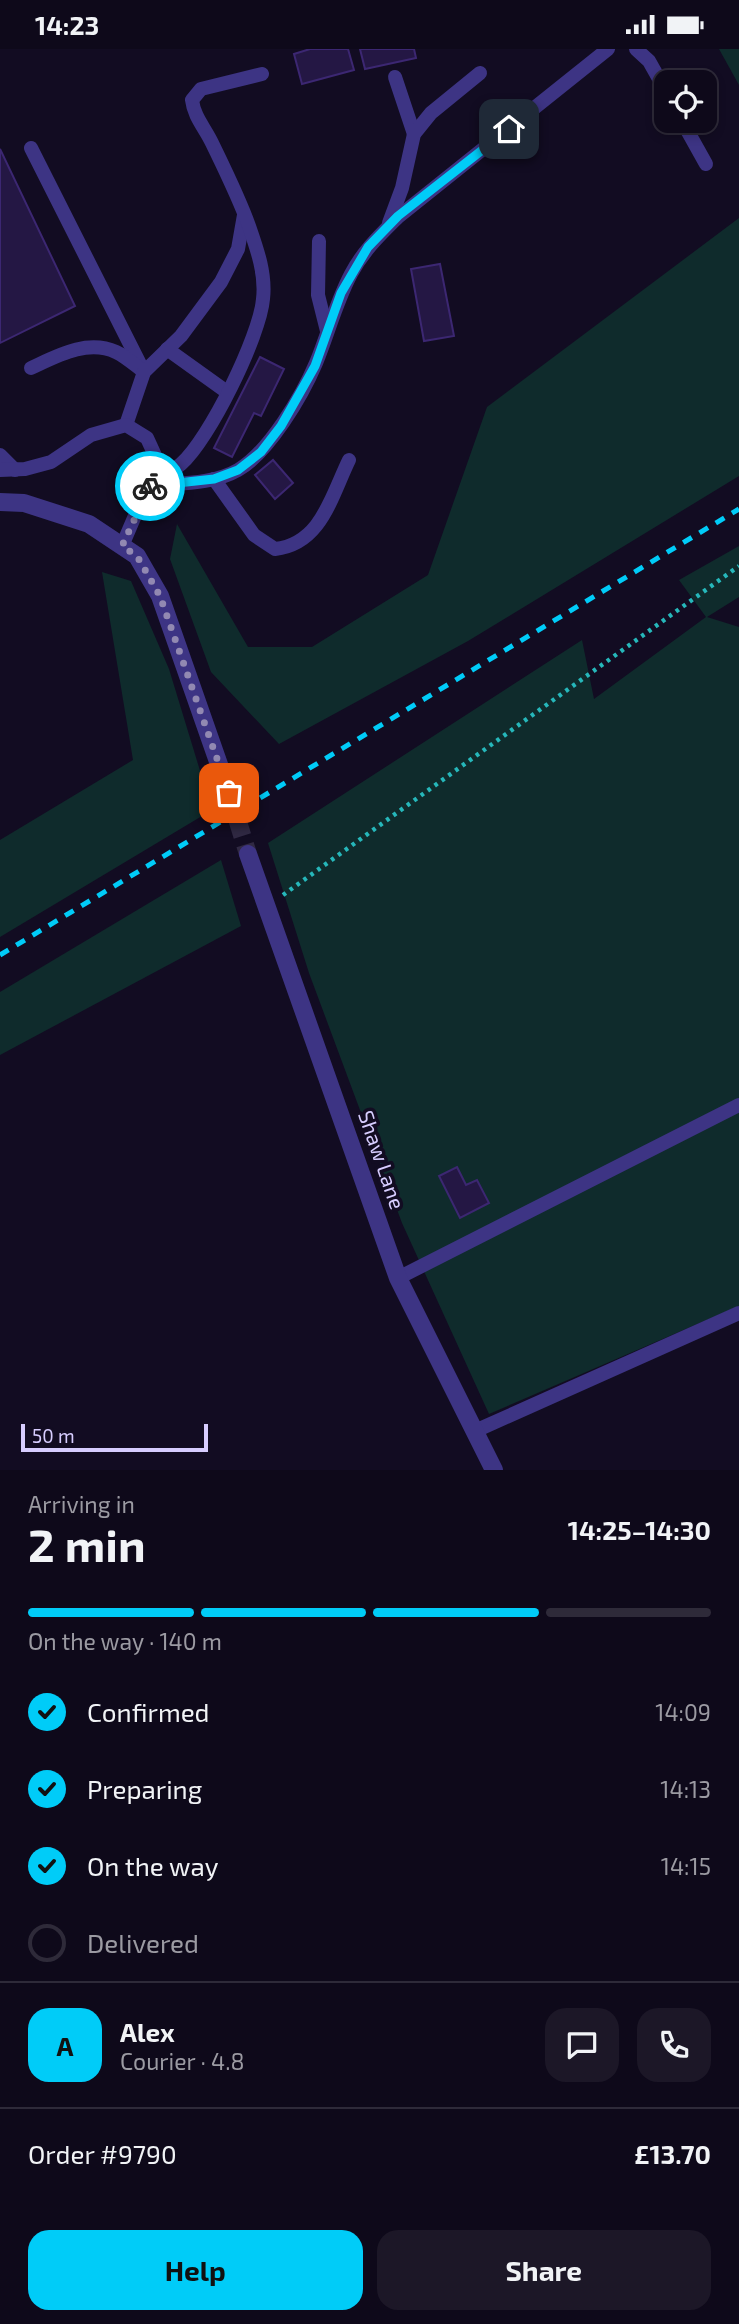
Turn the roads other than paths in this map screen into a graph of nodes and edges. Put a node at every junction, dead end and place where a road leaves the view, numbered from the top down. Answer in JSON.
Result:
{"nodes":[{"id":1,"x":608,"y":49,"type":"edge"},
{"id":2,"x":636,"y":49,"type":"edge"},
{"id":3,"x":654,"y":70,"type":"edge"},
{"id":4,"x":480,"y":73,"type":"dead end"},
{"id":5,"x":262,"y":74,"type":"dead end"},
{"id":6,"x":395,"y":77,"type":"dead end"},
{"id":7,"x":689,"y":133,"type":"edge"},
{"id":8,"x":414,"y":134,"type":"junction"},
{"id":9,"x":31,"y":148,"type":"dead end"},
{"id":10,"x":706,"y":164,"type":"dead end"},
{"id":11,"x":244,"y":214,"type":"junction"},
{"id":12,"x":387,"y":228,"type":"junction"},
{"id":13,"x":319,"y":241,"type":"dead end"},
{"id":14,"x":327,"y":331,"type":"junction"},
{"id":15,"x":167,"y":349,"type":"junction"},
{"id":16,"x":31,"y":368,"type":"dead end"},
{"id":17,"x":144,"y":372,"type":"junction"},
{"id":18,"x":227,"y":392,"type":"junction"},
{"id":19,"x":125,"y":425,"type":"junction"},
{"id":20,"x":0,"y":455,"type":"edge"},
{"id":21,"x":349,"y":460,"type":"dead end"},
{"id":22,"x":8,"y":470,"type":"edge"},
{"id":23,"x":214,"y":479,"type":"junction"},
{"id":24,"x":149,"y":486,"type":"junction"},
{"id":25,"x":0,"y":502,"type":"edge"},
{"id":26,"x":122,"y":546,"type":"junction"},
{"id":27,"x":229,"y":793,"type":"tunnel mouth"},
{"id":28,"x":248,"y":854,"type":"tunnel mouth"},
{"id":29,"x":739,"y":1105,"type":"edge"},
{"id":30,"x":398,"y":1277,"type":"junction"},
{"id":31,"x":739,"y":1313,"type":"edge"},
{"id":32,"x":475,"y":1431,"type":"junction"},
{"id":33,"x":494,"y":1470,"type":"edge"}],
"edges":[{"from":1,"to":12,"type":"lane"},
{"from":2,"to":3,"type":"lane"},
{"from":4,"to":8,"type":"lane"},
{"from":5,"to":11,"type":"lane"},
{"from":6,"to":8,"type":"lane"},
{"from":7,"to":10,"type":"lane"},
{"from":8,"to":12,"type":"lane"},
{"from":9,"to":17,"type":"lane"},
{"from":11,"to":15,"type":"lane"},
{"from":11,"to":18,"type":"lane"},
{"from":12,"to":14,"type":"lane"},
{"from":13,"to":14,"type":"lane"},
{"from":14,"to":23,"type":"lane"},
{"from":15,"to":17,"type":"lane"},
{"from":15,"to":18,"type":"lane"},
{"from":16,"to":17,"type":"lane"},
{"from":17,"to":19,"type":"lane"},
{"from":18,"to":24,"type":"lane"},
{"from":19,"to":22,"type":"lane"},
{"from":19,"to":24,"type":"lane"},
{"from":20,"to":22,"type":"lane"},
{"from":21,"to":23,"type":"lane"},
{"from":23,"to":24,"type":"lane"},
{"from":24,"to":26,"type":"lane"},
{"from":25,"to":26,"type":"street"},
{"from":26,"to":27,"type":"street"},
{"from":28,"to":30,"type":"street","name":"Shaw Lane"},
{"from":29,"to":30,"type":"lane"},
{"from":30,"to":32,"type":"street","name":"Shaw Lane"},
{"from":31,"to":32,"type":"lane"},
{"from":32,"to":33,"type":"street","name":"Shaw Lane"}]}
